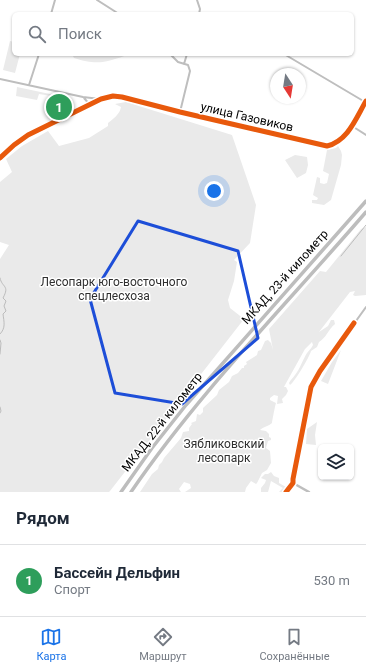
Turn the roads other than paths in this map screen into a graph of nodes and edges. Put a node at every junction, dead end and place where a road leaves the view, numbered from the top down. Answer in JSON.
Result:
{"nodes":[{"id":1,"x":55,"y":0,"type":"edge"},
{"id":2,"x":97,"y":0,"type":"edge"},
{"id":3,"x":197,"y":0,"type":"edge"},
{"id":4,"x":52,"y":12,"type":"edge"},
{"id":5,"x":116,"y":12,"type":"edge"},
{"id":6,"x":199,"y":12,"type":"edge"},
{"id":7,"x":38,"y":56,"type":"edge"},
{"id":8,"x":172,"y":56,"type":"edge"},
{"id":9,"x":186,"y":56,"type":"edge"},
{"id":10,"x":287,"y":56,"type":"edge"},
{"id":11,"x":184,"y":64,"type":"junction"},
{"id":12,"x":0,"y":79,"type":"edge"},
{"id":13,"x":29,"y":85,"type":"junction"},
{"id":14,"x":83,"y":97,"type":"junction"},
{"id":15,"x":101,"y":99,"type":"junction"},
{"id":16,"x":366,"y":101,"type":"edge"},
{"id":17,"x":90,"y":105,"type":"junction"},
{"id":18,"x":180,"y":112,"type":"junction"},
{"id":19,"x":352,"y":126,"type":"junction"},
{"id":20,"x":366,"y":135,"type":"edge"},
{"id":21,"x":0,"y":158,"type":"edge"},
{"id":22,"x":366,"y":201,"type":"edge"},
{"id":23,"x":366,"y":212,"type":"edge"},
{"id":24,"x":366,"y":307,"type":"edge"},
{"id":25,"x":219,"y":366,"type":"joint"},
{"id":26,"x":226,"y":372,"type":"joint"},
{"id":27,"x":293,"y":483,"type":"junction"},
{"id":28,"x":121,"y":492,"type":"edge"},
{"id":29,"x":131,"y":492,"type":"edge"},
{"id":30,"x":286,"y":492,"type":"edge"},
{"id":31,"x":308,"y":492,"type":"edge"}],
"edges":[{"from":1,"to":4,"type":"street"},
{"from":2,"to":5,"type":"street"},
{"from":3,"to":6,"type":"street"},
{"from":7,"to":13,"type":"street"},
{"from":8,"to":11,"type":"street"},
{"from":9,"to":11,"type":"street"},
{"from":10,"to":16,"type":"street"},
{"from":11,"to":18,"type":"street"},
{"from":12,"to":13,"type":"street"},
{"from":13,"to":14,"type":"street"},
{"from":14,"to":15,"type":"street"},
{"from":14,"to":17,"type":"street"},
{"from":15,"to":17,"type":"street"},
{"from":15,"to":18,"type":"street","name":"улица Газовиков"},
{"from":16,"to":19,"type":"street","name":"улица Газовиков"},
{"from":17,"to":21,"type":"street"},
{"from":18,"to":19,"type":"street","name":"улица Газовиков"},
{"from":19,"to":20,"type":"street"},
{"from":22,"to":25,"type":"highway","name":"МКАД, 23-й километр"},
{"from":23,"to":26,"type":"highway","name":"МКАД, 23-й километр"},
{"from":24,"to":27,"type":"street"},
{"from":25,"to":28,"type":"highway","name":"МКАД, 22-й километр"},
{"from":26,"to":29,"type":"highway","name":"МКАД, 22-й километр"},
{"from":27,"to":30,"type":"street"},
{"from":27,"to":31,"type":"street"}]}
